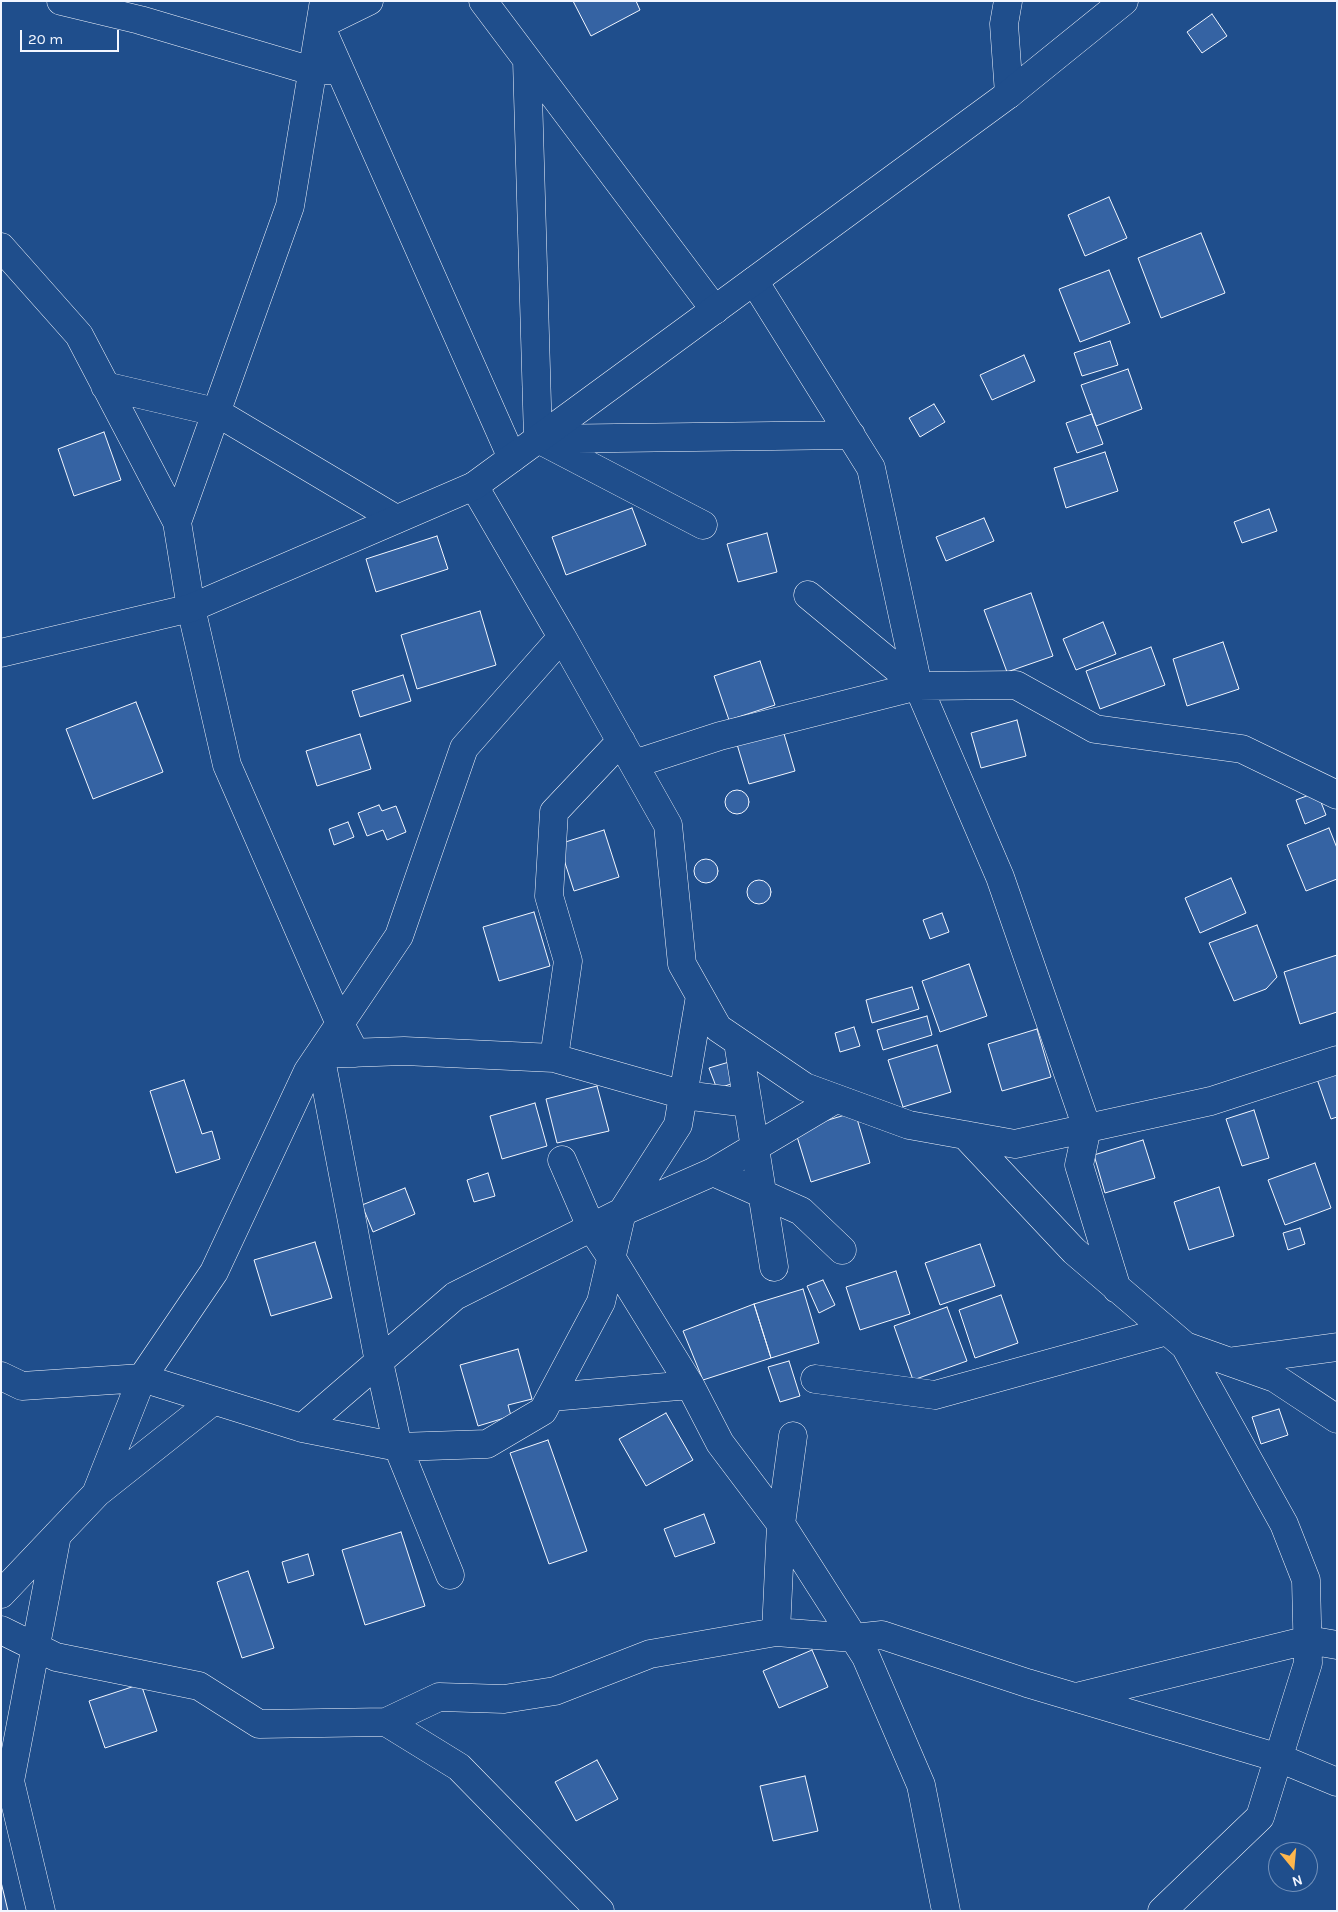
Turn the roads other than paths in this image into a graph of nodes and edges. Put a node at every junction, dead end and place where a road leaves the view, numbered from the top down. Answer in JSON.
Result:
{"nodes":[{"id":1,"x":61,"y":1,"type":"edge"},
{"id":2,"x":369,"y":1,"type":"edge"},
{"id":3,"x":483,"y":1,"type":"edge"},
{"id":4,"x":1008,"y":1,"type":"edge"},
{"id":5,"x":1124,"y":1,"type":"edge"},
{"id":6,"x":322,"y":13,"type":"edge"},
{"id":7,"x":527,"y":60,"type":"junction"},
{"id":8,"x":340,"y":70,"type":"junction"},
{"id":9,"x":312,"y":71,"type":"junction"},
{"id":10,"x":1009,"y":94,"type":"junction"},
{"id":11,"x":1,"y":247,"type":"edge"},
{"id":12,"x":754,"y":281,"type":"junction"},
{"id":13,"x":714,"y":310,"type":"junction"},
{"id":14,"x":105,"y":386,"type":"junction"},
{"id":15,"x":216,"y":412,"type":"junction"},
{"id":16,"x":851,"y":435,"type":"junction"},
{"id":17,"x":538,"y":439,"type":"junction"},
{"id":18,"x":512,"y":458,"type":"junction"},
{"id":19,"x":474,"y":486,"type":"junction"},
{"id":20,"x":396,"y":519,"type":"junction"},
{"id":21,"x":177,"y":522,"type":"junction"},
{"id":22,"x":703,"y":525,"type":"dead end"},
{"id":23,"x":808,"y":595,"type":"dead end"},
{"id":24,"x":191,"y":608,"type":"junction"},
{"id":25,"x":562,"y":637,"type":"junction"},
{"id":26,"x":1,"y":653,"type":"edge"},
{"id":27,"x":918,"y":686,"type":"junction"},
{"id":28,"x":627,"y":753,"type":"junction"},
{"id":29,"x":1337,"y":795,"type":"edge"},
{"id":30,"x":700,"y":996,"type":"junction"},
{"id":31,"x":340,"y":1024,"type":"junction"},
{"id":32,"x":738,"y":1042,"type":"junction"},
{"id":33,"x":355,"y":1053,"type":"junction"},
{"id":34,"x":320,"y":1054,"type":"junction"},
{"id":35,"x":554,"y":1058,"type":"junction"},
{"id":36,"x":1337,"y":1060,"type":"edge"},
{"id":37,"x":684,"y":1095,"type":"junction"},
{"id":38,"x":836,"y":1099,"type":"junction"},
{"id":39,"x":748,"y":1103,"type":"junction"},
{"id":40,"x":1087,"y":1128,"type":"junction"},
{"id":41,"x":965,"y":1135,"type":"junction"},
{"id":42,"x":755,"y":1147,"type":"junction"},
{"id":43,"x":562,"y":1160,"type":"dead end"},
{"id":44,"x":713,"y":1172,"type":"junction"},
{"id":45,"x":762,"y":1193,"type":"junction"},
{"id":46,"x":622,"y":1212,"type":"junction"},
{"id":47,"x":591,"y":1227,"type":"junction"},
{"id":48,"x":842,"y":1250,"type":"dead end"},
{"id":49,"x":612,"y":1257,"type":"junction"},
{"id":50,"x":774,"y":1267,"type":"dead end"},
{"id":51,"x":1117,"y":1289,"type":"junction"},
{"id":52,"x":1176,"y":1339,"type":"junction"},
{"id":53,"x":1337,"y":1347,"type":"edge"},
{"id":54,"x":1228,"y":1361,"type":"junction"},
{"id":55,"x":379,"y":1362,"type":"junction"},
{"id":56,"x":1,"y":1376,"type":"edge"},
{"id":57,"x":142,"y":1378,"type":"junction"},
{"id":58,"x":815,"y":1379,"type":"dead end"},
{"id":59,"x":690,"y":1384,"type":"junction"},
{"id":60,"x":551,"y":1397,"type":"junction"},
{"id":61,"x":213,"y":1401,"type":"junction"},
{"id":62,"x":1337,"y":1419,"type":"edge"},
{"id":63,"x":302,"y":1428,"type":"junction"},
{"id":64,"x":793,"y":1436,"type":"dead end"},
{"id":65,"x":398,"y":1448,"type":"junction"},
{"id":66,"x":96,"y":1494,"type":"junction"},
{"id":67,"x":781,"y":1524,"type":"junction"},
{"id":68,"x":57,"y":1535,"type":"junction"},
{"id":69,"x":450,"y":1575,"type":"dead end"},
{"id":70,"x":1,"y":1594,"type":"edge"},
{"id":71,"x":1,"y":1630,"type":"edge"},
{"id":72,"x":776,"y":1632,"type":"junction"},
{"id":73,"x":854,"y":1638,"type":"junction"},
{"id":74,"x":1308,"y":1640,"type":"junction"},
{"id":75,"x":1337,"y":1645,"type":"edge"},
{"id":76,"x":35,"y":1647,"type":"junction"},
{"id":77,"x":1075,"y":1698,"type":"junction"},
{"id":78,"x":386,"y":1722,"type":"junction"},
{"id":79,"x":1279,"y":1758,"type":"junction"},
{"id":80,"x":1337,"y":1782,"type":"edge"},
{"id":81,"x":5,"y":1783,"type":"edge"},
{"id":82,"x":42,"y":1911,"type":"edge"},
{"id":83,"x":600,"y":1911,"type":"edge"},
{"id":84,"x":946,"y":1911,"type":"edge"},
{"id":85,"x":1162,"y":1911,"type":"edge"}],
"edges":[{"from":1,"to":9,"type":"street"},
{"from":2,"to":6,"type":"street"},
{"from":3,"to":7,"type":"street"},
{"from":4,"to":10,"type":"street"},
{"from":5,"to":10,"type":"street"},
{"from":6,"to":8,"type":"street"},
{"from":6,"to":9,"type":"street"},
{"from":7,"to":13,"type":"street"},
{"from":7,"to":17,"type":"street"},
{"from":8,"to":9,"type":"street"},
{"from":8,"to":18,"type":"street"},
{"from":9,"to":15,"type":"street"},
{"from":10,"to":12,"type":"street"},
{"from":11,"to":14,"type":"street"},
{"from":12,"to":13,"type":"street"},
{"from":12,"to":16,"type":"street"},
{"from":13,"to":17,"type":"street"},
{"from":14,"to":15,"type":"street"},
{"from":14,"to":21,"type":"street"},
{"from":15,"to":20,"type":"street"},
{"from":15,"to":21,"type":"street"},
{"from":16,"to":17,"type":"street"},
{"from":16,"to":27,"type":"street"},
{"from":17,"to":18,"type":"street"},
{"from":17,"to":22,"type":"street"},
{"from":18,"to":19,"type":"street"},
{"from":19,"to":20,"type":"street"},
{"from":19,"to":25,"type":"street"},
{"from":20,"to":24,"type":"street"},
{"from":21,"to":24,"type":"street"},
{"from":23,"to":27,"type":"street"},
{"from":24,"to":26,"type":"street"},
{"from":24,"to":31,"type":"street"},
{"from":25,"to":28,"type":"street"},
{"from":25,"to":31,"type":"street"},
{"from":27,"to":28,"type":"street"},
{"from":27,"to":29,"type":"street"},
{"from":27,"to":40,"type":"street"},
{"from":28,"to":30,"type":"street"},
{"from":28,"to":35,"type":"street"},
{"from":30,"to":32,"type":"street"},
{"from":30,"to":37,"type":"street"},
{"from":31,"to":33,"type":"street"},
{"from":31,"to":34,"type":"street"},
{"from":32,"to":38,"type":"street"},
{"from":32,"to":39,"type":"street"},
{"from":33,"to":34,"type":"street"},
{"from":33,"to":35,"type":"street"},
{"from":34,"to":55,"type":"street"},
{"from":34,"to":57,"type":"street"},
{"from":35,"to":37,"type":"street"},
{"from":36,"to":40,"type":"street"},
{"from":37,"to":39,"type":"street"},
{"from":37,"to":46,"type":"street"},
{"from":38,"to":41,"type":"street"},
{"from":38,"to":42,"type":"street"},
{"from":39,"to":42,"type":"street"},
{"from":40,"to":41,"type":"street"},
{"from":40,"to":51,"type":"street"},
{"from":41,"to":51,"type":"street"},
{"from":42,"to":44,"type":"street"},
{"from":42,"to":45,"type":"street"},
{"from":43,"to":47,"type":"street"},
{"from":44,"to":45,"type":"street"},
{"from":44,"to":46,"type":"street"},
{"from":45,"to":48,"type":"street"},
{"from":45,"to":50,"type":"street"},
{"from":46,"to":47,"type":"street"},
{"from":46,"to":49,"type":"street"},
{"from":47,"to":49,"type":"street"},
{"from":47,"to":55,"type":"street"},
{"from":49,"to":59,"type":"street"},
{"from":49,"to":60,"type":"street"},
{"from":51,"to":52,"type":"street"},
{"from":52,"to":54,"type":"street"},
{"from":52,"to":58,"type":"street"},
{"from":52,"to":74,"type":"street"},
{"from":53,"to":54,"type":"street"},
{"from":54,"to":62,"type":"street"},
{"from":55,"to":63,"type":"street"},
{"from":55,"to":65,"type":"street"},
{"from":56,"to":57,"type":"street"},
{"from":57,"to":61,"type":"street"},
{"from":57,"to":66,"type":"street"},
{"from":59,"to":60,"type":"street"},
{"from":59,"to":67,"type":"street"},
{"from":60,"to":65,"type":"street"},
{"from":61,"to":63,"type":"street"},
{"from":61,"to":66,"type":"street"},
{"from":63,"to":65,"type":"street"},
{"from":64,"to":67,"type":"street"},
{"from":65,"to":69,"type":"street"},
{"from":66,"to":68,"type":"street"},
{"from":67,"to":72,"type":"street"},
{"from":67,"to":73,"type":"street"},
{"from":68,"to":70,"type":"street"},
{"from":68,"to":76,"type":"street"},
{"from":71,"to":76,"type":"street"},
{"from":72,"to":73,"type":"street"},
{"from":72,"to":78,"type":"street"},
{"from":73,"to":77,"type":"street"},
{"from":73,"to":84,"type":"street"},
{"from":74,"to":75,"type":"street"},
{"from":74,"to":77,"type":"street"},
{"from":74,"to":79,"type":"street"},
{"from":76,"to":78,"type":"street"},
{"from":76,"to":81,"type":"street"},
{"from":77,"to":79,"type":"street"},
{"from":78,"to":83,"type":"street"},
{"from":79,"to":80,"type":"street"},
{"from":79,"to":85,"type":"street"},
{"from":81,"to":82,"type":"street"}]}
